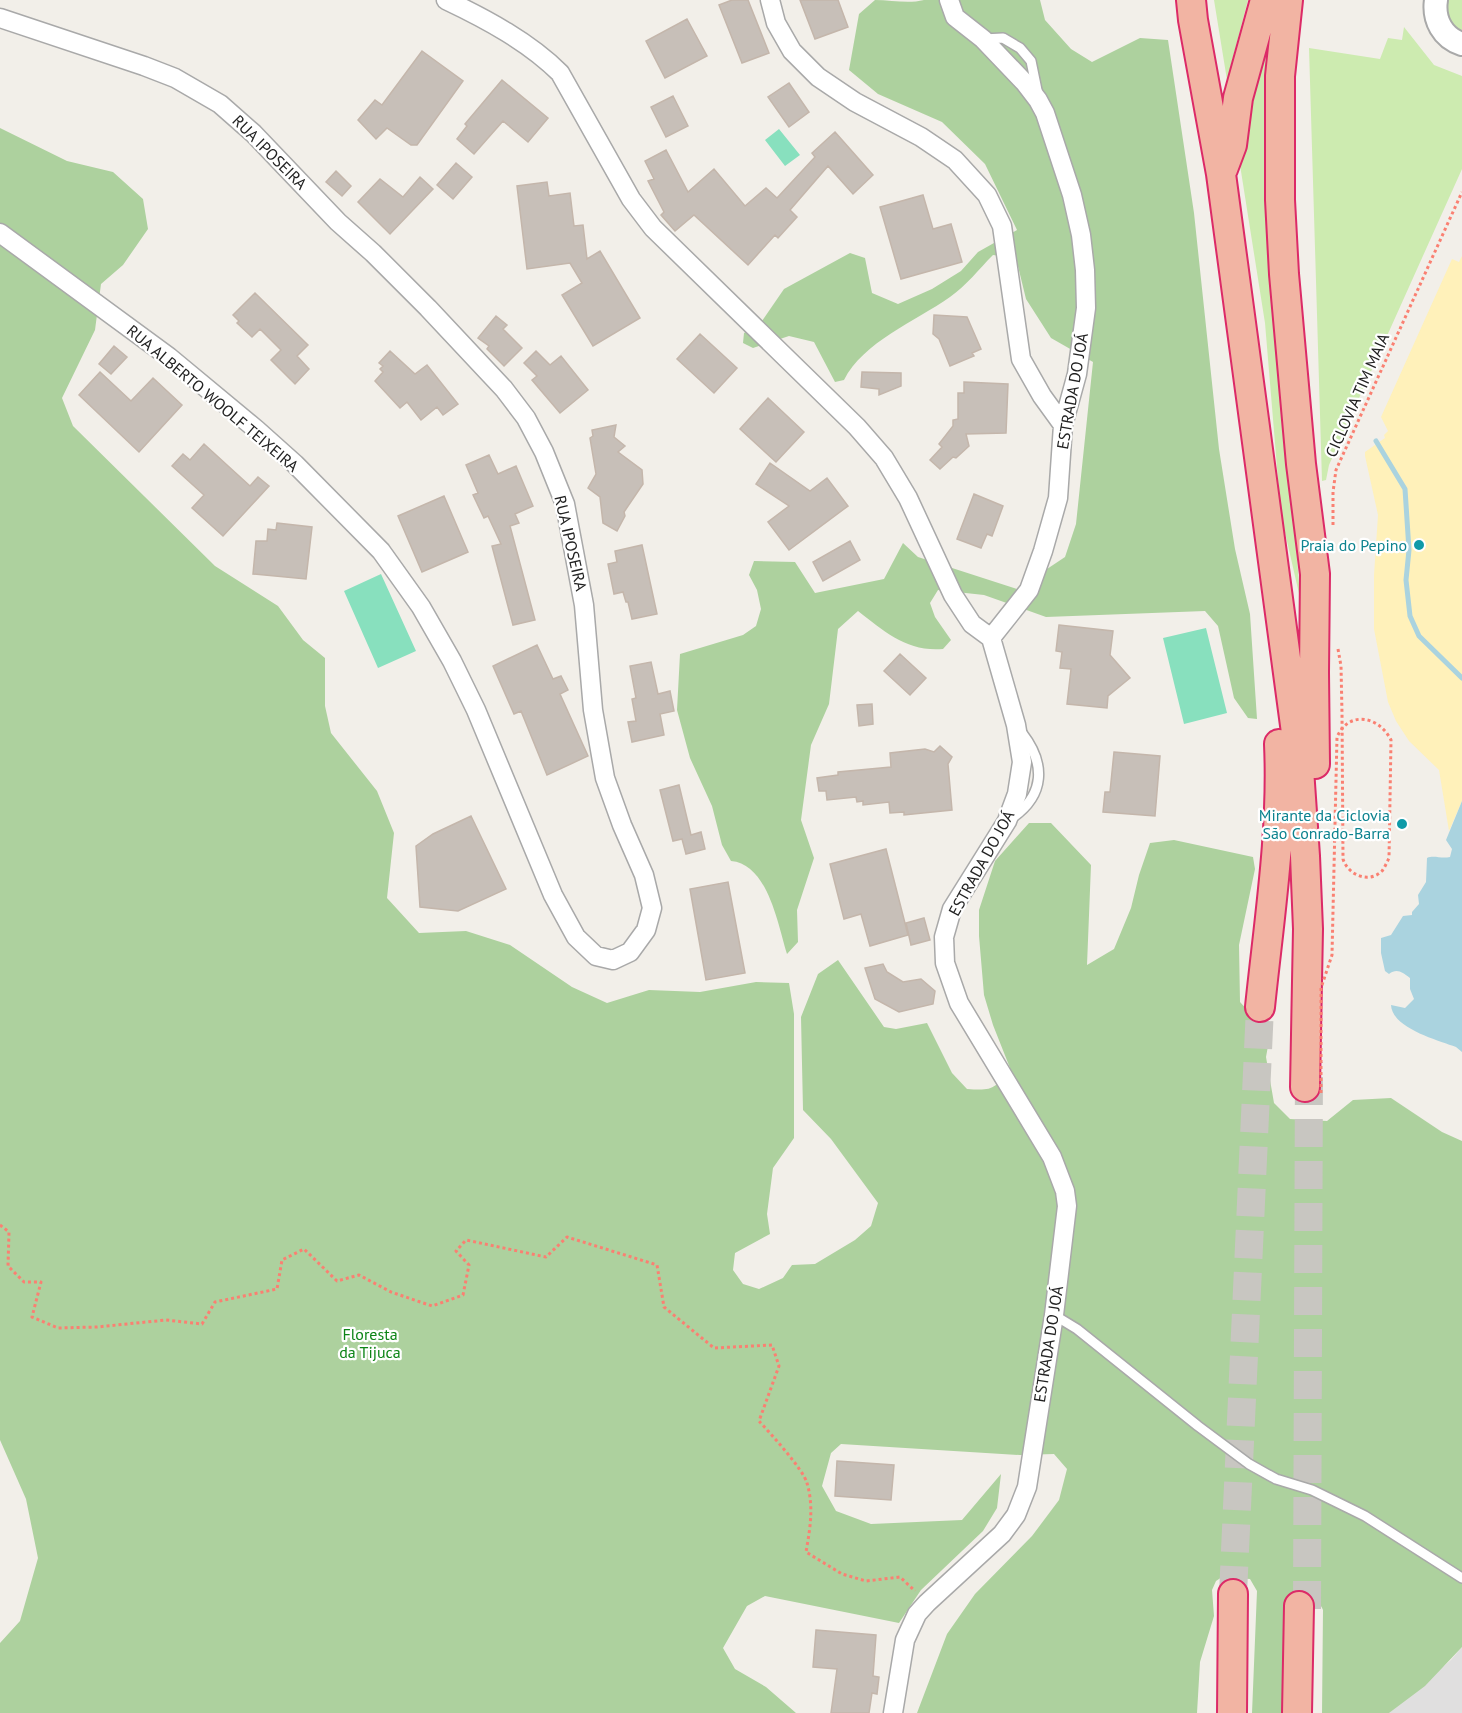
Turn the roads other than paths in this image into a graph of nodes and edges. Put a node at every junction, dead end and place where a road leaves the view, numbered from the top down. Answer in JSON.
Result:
{"nodes":[{"id":1,"x":446,"y":0,"type":"edge"},
{"id":2,"x":770,"y":0,"type":"edge"},
{"id":3,"x":949,"y":0,"type":"edge"},
{"id":4,"x":1191,"y":0,"type":"edge"},
{"id":5,"x":1265,"y":0,"type":"edge"},
{"id":6,"x":1288,"y":0,"type":"edge"},
{"id":7,"x":1436,"y":0,"type":"edge"},
{"id":8,"x":0,"y":18,"type":"edge"},
{"id":9,"x":1462,"y":44,"type":"edge"},
{"id":10,"x":1221,"y":174,"type":"junction"},
{"id":11,"x":0,"y":233,"type":"edge"},
{"id":12,"x":1063,"y":425,"type":"junction"},
{"id":13,"x":1274,"y":583,"type":"junction"},
{"id":14,"x":992,"y":638,"type":"junction"},
{"id":15,"x":476,"y":710,"type":"joint"},
{"id":16,"x":1316,"y":796,"type":"dead end"},
{"id":17,"x":1260,"y":1007,"type":"tunnel mouth"},
{"id":18,"x":1313,"y":1090,"type":"tunnel mouth"},
{"id":19,"x":1054,"y":1315,"type":"junction"},
{"id":20,"x":1462,"y":1578,"type":"edge"},
{"id":21,"x":1233,"y":1594,"type":"tunnel mouth"},
{"id":22,"x":896,"y":1709,"type":"edge"},
{"id":23,"x":1233,"y":1713,"type":"edge"},
{"id":24,"x":1297,"y":1713,"type":"edge"},
{"id":25,"x":1306,"y":1713,"type":"edge"}],
"edges":[{"from":1,"to":14,"type":"street"},
{"from":2,"to":12,"type":"street"},
{"from":3,"to":12,"type":"street","name":"ESTRADA DO JOÁ"},
{"from":4,"to":10,"type":"highway"},
{"from":5,"to":10,"type":"highway"},
{"from":6,"to":16,"type":"highway"},
{"from":7,"to":9,"type":"street"},
{"from":8,"to":15,"type":"street","name":"RUA IPOSEIRA"},
{"from":10,"to":13,"type":"highway"},
{"from":11,"to":15,"type":"street","name":"RUA ALBERTO WOOLF TEIXEIRA"},
{"from":12,"to":14,"type":"street","name":"ESTRADA DO JOÁ"},
{"from":13,"to":17,"type":"highway"},
{"from":13,"to":18,"type":"highway"},
{"from":14,"to":19,"type":"street","name":"ESTRADA DO JOÁ"},
{"from":19,"to":20,"type":"lane"},
{"from":19,"to":22,"type":"street","name":"ESTRADA DO JOÁ"},
{"from":21,"to":23,"type":"highway"},
{"from":24,"to":25,"type":"highway"}]}
